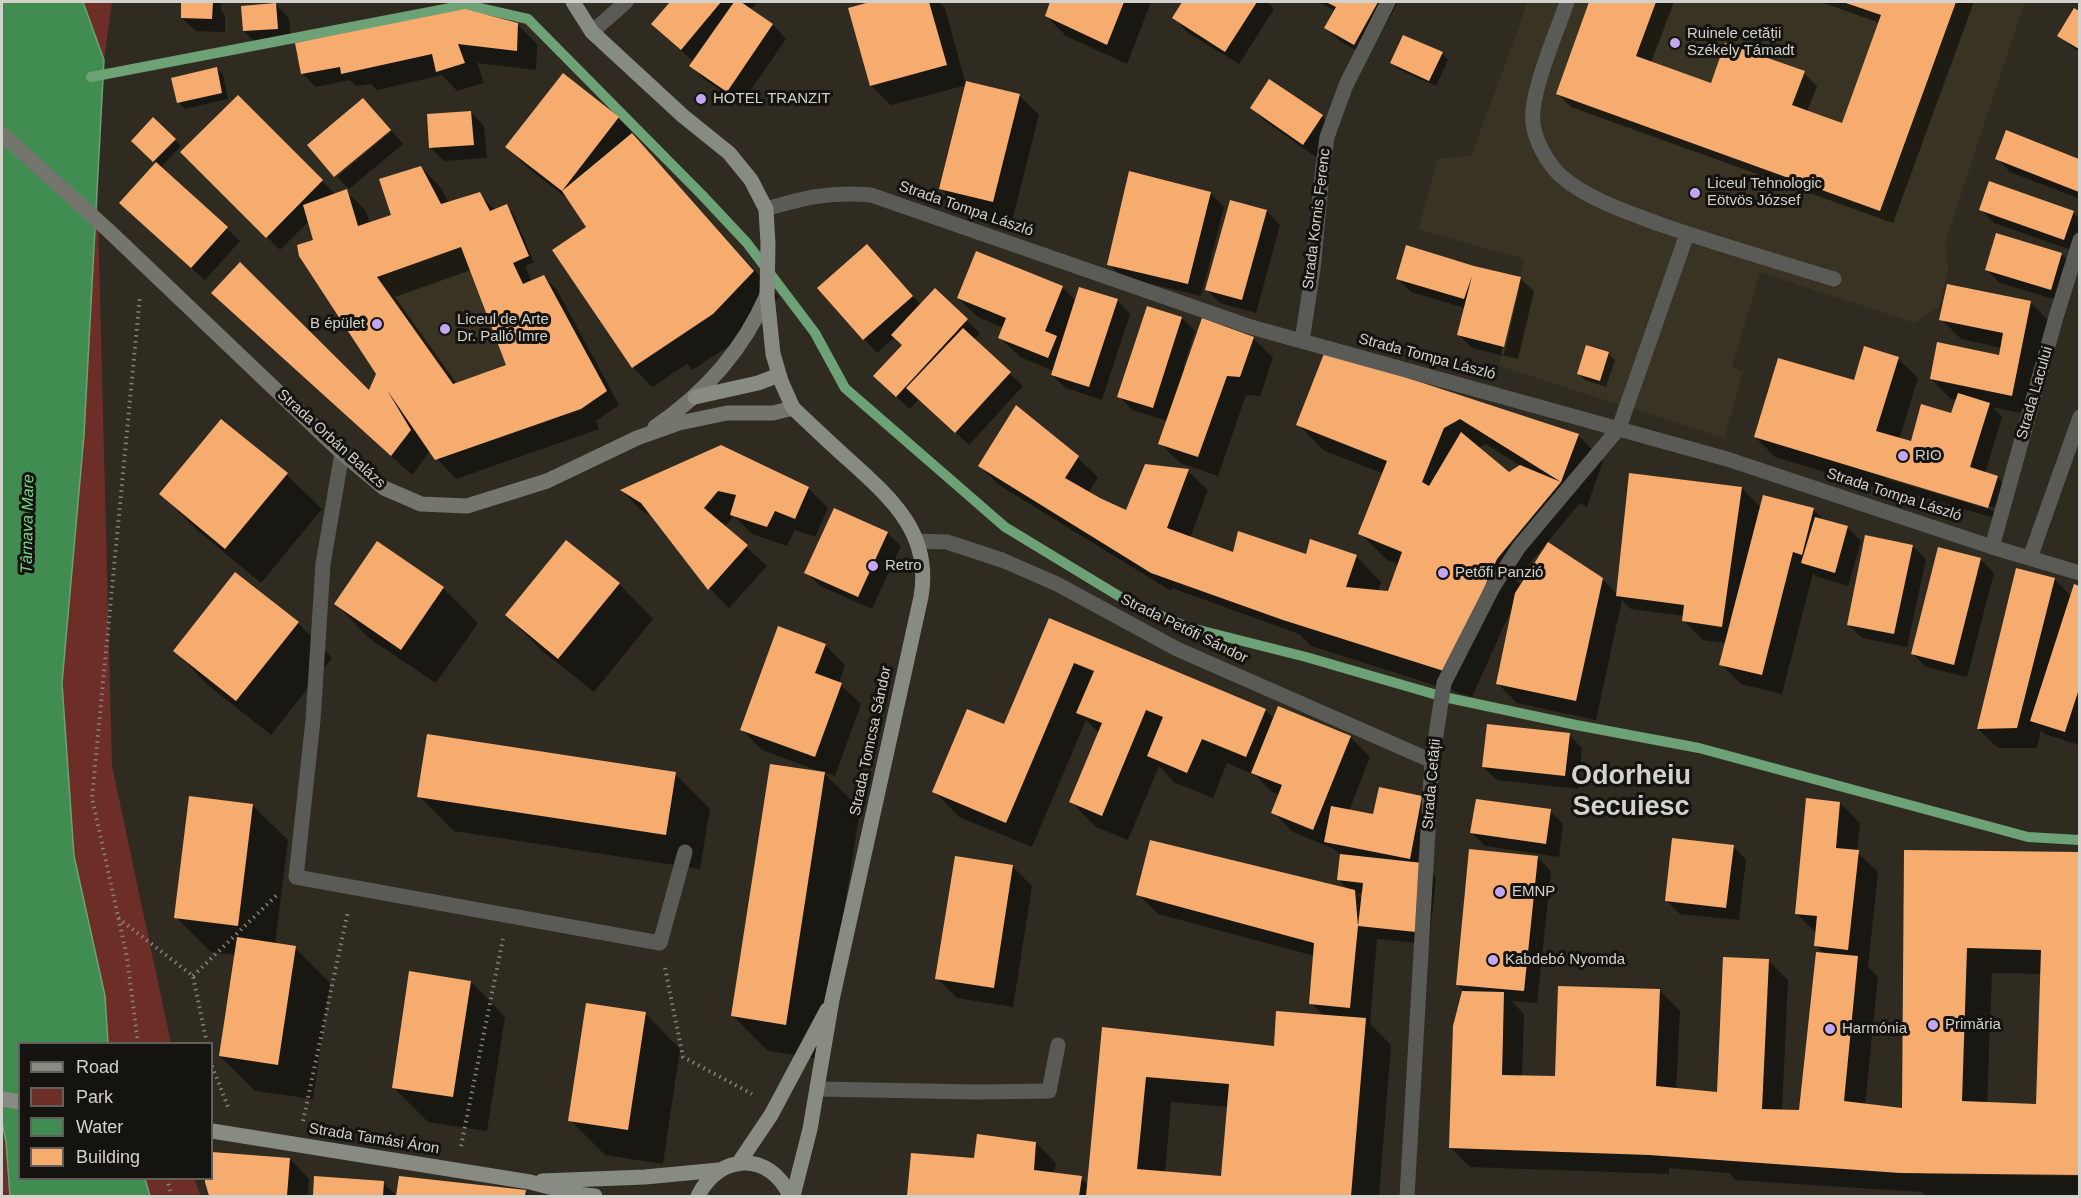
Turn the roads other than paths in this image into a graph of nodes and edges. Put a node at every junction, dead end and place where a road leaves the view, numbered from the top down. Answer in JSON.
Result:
{"nodes":[{"id":1,"x":573,"y":2,"type":"edge"},
{"id":2,"x":626,"y":2,"type":"edge"},
{"id":3,"x":1388,"y":2,"type":"edge"},
{"id":4,"x":1568,"y":2,"type":"edge"},
{"id":5,"x":592,"y":32,"type":"junction"},
{"id":6,"x":2,"y":134,"type":"edge"},
{"id":7,"x":766,"y":209,"type":"junction"},
{"id":8,"x":1687,"y":234,"type":"junction"},
{"id":9,"x":2079,"y":240,"type":"edge"},
{"id":10,"x":1834,"y":279,"type":"dead end"},
{"id":11,"x":767,"y":292,"type":"junction"},
{"id":12,"x":1302,"y":341,"type":"junction"},
{"id":13,"x":779,"y":375,"type":"junction"},
{"id":14,"x":695,"y":397,"type":"junction"},
{"id":15,"x":793,"y":408,"type":"junction"},
{"id":16,"x":2079,"y":417,"type":"edge"},
{"id":17,"x":1619,"y":428,"type":"junction"},
{"id":18,"x":637,"y":438,"type":"junction"},
{"id":19,"x":342,"y":453,"type":"junction"},
{"id":20,"x":917,"y":542,"type":"junction"},
{"id":21,"x":1992,"y":547,"type":"junction"},
{"id":22,"x":2030,"y":558,"type":"junction"},
{"id":23,"x":2079,"y":573,"type":"edge"},
{"id":24,"x":1432,"y":761,"type":"junction"},
{"id":25,"x":685,"y":852,"type":"dead end"},
{"id":26,"x":832,"y":1000,"type":"junction"},
{"id":27,"x":1058,"y":1045,"type":"dead end"},
{"id":28,"x":818,"y":1089,"type":"junction"},
{"id":29,"x":2,"y":1099,"type":"edge"},
{"id":30,"x":18,"y":1102,"type":"edge"},
{"id":31,"x":213,"y":1131,"type":"edge"},
{"id":32,"x":738,"y":1164,"type":"junction"},
{"id":33,"x":719,"y":1170,"type":"junction"},
{"id":34,"x":530,"y":1182,"type":"junction"},
{"id":35,"x":596,"y":1197,"type":"edge"},
{"id":36,"x":698,"y":1197,"type":"edge"},
{"id":37,"x":791,"y":1197,"type":"edge"},
{"id":38,"x":1407,"y":1197,"type":"edge"}],
"edges":[{"from":1,"to":5,"type":"main road"},
{"from":2,"to":5,"type":"street"},
{"from":3,"to":12,"type":"street","name":"Strada Kornis Ferenc"},
{"from":4,"to":8,"type":"street"},
{"from":5,"to":7,"type":"main road"},
{"from":6,"to":19,"type":"main road","name":"Strada Orbán Balázs"},
{"from":7,"to":11,"type":"main road"},
{"from":7,"to":12,"type":"street","name":"Strada Tompa László"},
{"from":8,"to":10,"type":"street"},
{"from":8,"to":17,"type":"street"},
{"from":9,"to":21,"type":"street","name":"Strada Lacului"},
{"from":11,"to":13,"type":"main road"},
{"from":11,"to":14,"type":"main road","name":"Strada Orbán Balázs"},
{"from":12,"to":17,"type":"street","name":"Strada Tompa László"},
{"from":13,"to":14,"type":"main road"},
{"from":13,"to":15,"type":"main road"},
{"from":14,"to":18,"type":"main road","name":"Strada Orbán Balázs"},
{"from":15,"to":18,"type":"main road","name":"Strada Orbán Balázs"},
{"from":15,"to":20,"type":"main road","name":"Strada Tomcsa Sándor"},
{"from":16,"to":22,"type":"street"},
{"from":17,"to":21,"type":"street","name":"Strada Tompa László"},
{"from":17,"to":24,"type":"street","name":"Strada Cetății"},
{"from":18,"to":19,"type":"main road","name":"Strada Orbán Balázs"},
{"from":19,"to":25,"type":"street"},
{"from":20,"to":24,"type":"street","name":"Strada Petőfi Sándor"},
{"from":20,"to":26,"type":"main road","name":"Strada Tomcsa Sándor"},
{"from":21,"to":22,"type":"street","name":"Strada Tompa László"},
{"from":22,"to":23,"type":"street","name":"Strada Tompa László"},
{"from":24,"to":38,"type":"street","name":"Strada Cetății"},
{"from":26,"to":28,"type":"main road"},
{"from":26,"to":32,"type":"main road"},
{"from":27,"to":28,"type":"street"},
{"from":28,"to":37,"type":"main road"},
{"from":29,"to":30,"type":"main road"},
{"from":31,"to":34,"type":"main road","name":"Strada Tamási Áron"},
{"from":32,"to":33,"type":"main road","name":"Strada Tamási Áron"},
{"from":32,"to":37,"type":"main road"},
{"from":33,"to":34,"type":"main road","name":"Strada Tamási Áron"},
{"from":33,"to":36,"type":"main road"},
{"from":34,"to":35,"type":"main road","name":"Strada Tamási Áron"}]}
